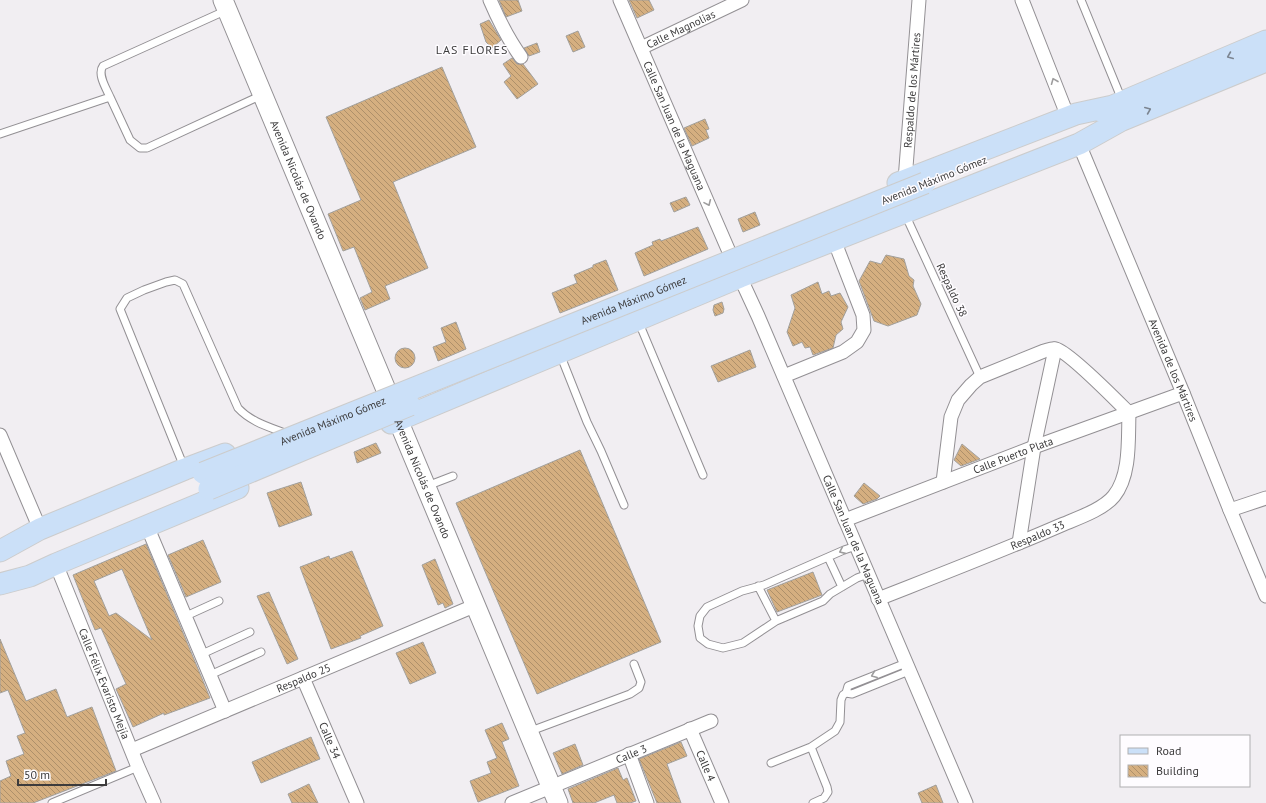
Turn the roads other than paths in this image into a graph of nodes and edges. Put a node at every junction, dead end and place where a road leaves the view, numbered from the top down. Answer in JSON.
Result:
{"nodes":[{"id":1,"x":490,"y":0,"type":"edge"},
{"id":2,"x":620,"y":0,"type":"edge"},
{"id":3,"x":742,"y":0,"type":"edge"},
{"id":4,"x":919,"y":0,"type":"edge"},
{"id":5,"x":1022,"y":0,"type":"edge"},
{"id":6,"x":1081,"y":0,"type":"edge"},
{"id":7,"x":225,"y":5,"type":"edge"},
{"id":8,"x":1266,"y":40,"type":"edge"},
{"id":9,"x":641,"y":48,"type":"junction"},
{"id":10,"x":521,"y":57,"type":"dead end"},
{"id":11,"x":1266,"y":61,"type":"edge"},
{"id":12,"x":262,"y":95,"type":"junction"},
{"id":13,"x":110,"y":97,"type":"junction"},
{"id":14,"x":1120,"y":109,"type":"junction"},
{"id":15,"x":1068,"y":117,"type":"junction"},
{"id":16,"x":0,"y":134,"type":"edge"},
{"id":17,"x":1079,"y":144,"type":"junction"},
{"id":18,"x":920,"y":186,"type":"junction"},
{"id":19,"x":904,"y":212,"type":"junction"},
{"id":20,"x":834,"y":240,"type":"junction"},
{"id":21,"x":729,"y":251,"type":"junction"},
{"id":22,"x":740,"y":277,"type":"junction"},
{"id":23,"x":642,"y":330,"type":"dead end"},
{"id":24,"x":1055,"y":349,"type":"junction"},
{"id":25,"x":560,"y":353,"type":"junction"},
{"id":26,"x":784,"y":376,"type":"junction"},
{"id":27,"x":980,"y":377,"type":"junction"},
{"id":28,"x":387,"y":392,"type":"junction"},
{"id":29,"x":1183,"y":393,"type":"junction"},
{"id":30,"x":1129,"y":413,"type":"junction"},
{"id":31,"x":398,"y":420,"type":"junction"},
{"id":32,"x":282,"y":432,"type":"junction"},
{"id":33,"x":0,"y":435,"type":"edge"},
{"id":34,"x":1034,"y":448,"type":"junction"},
{"id":35,"x":453,"y":476,"type":"dead end"},
{"id":36,"x":703,"y":476,"type":"dead end"},
{"id":37,"x":199,"y":477,"type":"junction"},
{"id":38,"x":943,"y":482,"type":"junction"},
{"id":39,"x":425,"y":487,"type":"junction"},
{"id":40,"x":1266,"y":498,"type":"edge"},
{"id":41,"x":624,"y":505,"type":"dead end"},
{"id":42,"x":1230,"y":510,"type":"junction"},
{"id":43,"x":845,"y":520,"type":"junction"},
{"id":44,"x":147,"y":526,"type":"junction"},
{"id":45,"x":40,"y":529,"type":"junction"},
{"id":46,"x":1019,"y":543,"type":"junction"},
{"id":47,"x":856,"y":546,"type":"junction"},
{"id":48,"x":0,"y":551,"type":"edge"},
{"id":49,"x":0,"y":557,"type":"edge"},
{"id":50,"x":828,"y":557,"type":"junction"},
{"id":51,"x":56,"y":564,"type":"junction"},
{"id":52,"x":868,"y":574,"type":"junction"},
{"id":53,"x":0,"y":577,"type":"edge"},
{"id":54,"x":0,"y":584,"type":"edge"},
{"id":55,"x":758,"y":586,"type":"junction"},
{"id":56,"x":842,"y":587,"type":"junction"},
{"id":57,"x":1266,"y":596,"type":"edge"},
{"id":58,"x":878,"y":599,"type":"junction"},
{"id":59,"x":219,"y":601,"type":"dead end"},
{"id":60,"x":474,"y":606,"type":"junction"},
{"id":61,"x":186,"y":616,"type":"junction"},
{"id":62,"x":776,"y":621,"type":"junction"},
{"id":63,"x":250,"y":632,"type":"dead end"},
{"id":64,"x":261,"y":652,"type":"dead end"},
{"id":65,"x":202,"y":654,"type":"junction"},
{"id":66,"x":634,"y":664,"type":"dead end"},
{"id":67,"x":907,"y":667,"type":"junction"},
{"id":68,"x":210,"y":675,"type":"junction"},
{"id":69,"x":303,"y":678,"type":"junction"},
{"id":70,"x":225,"y":711,"type":"junction"},
{"id":71,"x":711,"y":721,"type":"dead end"},
{"id":72,"x":690,"y":729,"type":"junction"},
{"id":73,"x":528,"y":732,"type":"junction"},
{"id":74,"x":811,"y":747,"type":"junction"},
{"id":75,"x":132,"y":750,"type":"junction"},
{"id":76,"x":629,"y":754,"type":"junction"},
{"id":77,"x":771,"y":763,"type":"dead end"},
{"id":78,"x":138,"y":767,"type":"junction"},
{"id":79,"x":555,"y":795,"type":"edge"},
{"id":80,"x":52,"y":803,"type":"edge"},
{"id":81,"x":154,"y":803,"type":"edge"},
{"id":82,"x":357,"y":803,"type":"edge"},
{"id":83,"x":512,"y":803,"type":"edge"},
{"id":84,"x":647,"y":803,"type":"edge"},
{"id":85,"x":722,"y":803,"type":"edge"},
{"id":86,"x":813,"y":803,"type":"edge"},
{"id":87,"x":966,"y":803,"type":"edge"}],
"edges":[{"from":1,"to":10,"type":"street"},
{"from":2,"to":9,"type":"street","name":"Calle San Juan de la Maguana"},
{"from":3,"to":9,"type":"street","name":"Calle Magnolias"},
{"from":4,"to":18,"type":"street","name":"Respaldo de los Mártires"},
{"from":15,"to":5,"type":"street","one_way":true},
{"from":6,"to":14,"type":"lane"},
{"from":7,"to":12,"type":"main road","name":"Avenida Nicolás de Ovando"},
{"from":7,"to":13,"type":"lane"},
{"from":8,"to":14,"type":"main road","name":"Avenida Máximo Gómez","one_way":true},
{"from":9,"to":21,"type":"street","name":"Calle San Juan de la Maguana","one_way":true},
{"from":14,"to":11,"type":"main road","name":"Avenida Máximo Gómez","one_way":true},
{"from":12,"to":13,"type":"lane"},
{"from":12,"to":28,"type":"main road","name":"Avenida Nicolás de Ovando"},
{"from":13,"to":16,"type":"lane"},
{"from":14,"to":15,"type":"main road"},
{"from":14,"to":17,"type":"main road"},
{"from":14,"to":18,"type":"main road","name":"Avenida Máximo Gómez"},
{"from":15,"to":18,"type":"main road"},
{"from":17,"to":19,"type":"main road"},
{"from":17,"to":29,"type":"street","name":"Avenida de los Mártires"},
{"from":18,"to":21,"type":"main road"},
{"from":18,"to":37,"type":"main road","name":"Avenida Máximo Gómez","bridge":true},
{"from":19,"to":20,"type":"main road"},
{"from":19,"to":27,"type":"lane","name":"Respaldo 38"},
{"from":20,"to":22,"type":"main road"},
{"from":20,"to":26,"type":"street"},
{"from":21,"to":22,"type":"street","name":"Calle San Juan de la Maguana"},
{"from":21,"to":28,"type":"main road"},
{"from":22,"to":25,"type":"main road"},
{"from":22,"to":26,"type":"street","name":"Calle San Juan de la Maguana"},
{"from":23,"to":36,"type":"lane"},
{"from":24,"to":27,"type":"street"},
{"from":24,"to":30,"type":"street"},
{"from":24,"to":34,"type":"street"},
{"from":25,"to":31,"type":"main road"},
{"from":25,"to":41,"type":"lane"},
{"from":26,"to":43,"type":"street","name":"Calle San Juan de la Maguana"},
{"from":27,"to":38,"type":"street"},
{"from":28,"to":31,"type":"main road","name":"Avenida Nicolás de Ovando"},
{"from":28,"to":32,"type":"main road"},
{"from":29,"to":30,"type":"street","name":"Calle Puerto Plata"},
{"from":29,"to":42,"type":"street","name":"Avenida de los Mártires"},
{"from":30,"to":34,"type":"street","name":"Calle Puerto Plata"},
{"from":30,"to":46,"type":"street","name":"Respaldo 33"},
{"from":31,"to":39,"type":"main road","name":"Avenida Nicolás de Ovando"},
{"from":31,"to":44,"type":"main road"},
{"from":32,"to":37,"type":"main road"},
{"from":32,"to":37,"type":"lane"},
{"from":33,"to":45,"type":"street"},
{"from":34,"to":38,"type":"street","name":"Calle Puerto Plata"},
{"from":34,"to":46,"type":"street"},
{"from":35,"to":39,"type":"lane"},
{"from":37,"to":45,"type":"main road"},
{"from":37,"to":49,"type":"main road","name":"Avenida Máximo Gómez"},
{"from":37,"to":53,"type":"main road","name":"Avenida Máximo Gómez"},
{"from":38,"to":43,"type":"street","name":"Calle Puerto Plata"},
{"from":39,"to":60,"type":"main road","name":"Avenida Nicolás de Ovando"},
{"from":40,"to":42,"type":"street"},
{"from":42,"to":57,"type":"street","name":"Avenida de los Mártires"},
{"from":43,"to":47,"type":"street","name":"Calle San Juan de la Maguana"},
{"from":44,"to":51,"type":"main road"},
{"from":44,"to":61,"type":"street"},
{"from":45,"to":48,"type":"main road"},
{"from":46,"to":58,"type":"street","name":"Respaldo 33"},
{"from":47,"to":50,"type":"lane","one_way":true},
{"from":47,"to":52,"type":"street","name":"Calle San Juan de la Maguana"},
{"from":50,"to":55,"type":"lane"},
{"from":50,"to":56,"type":"lane"},
{"from":51,"to":54,"type":"main road"},
{"from":51,"to":75,"type":"street","name":"Calle Félix Evaristo Mejía"},
{"from":52,"to":56,"type":"lane"},
{"from":52,"to":58,"type":"street","name":"Calle San Juan de la Maguana"},
{"from":55,"to":62,"type":"lane"},
{"from":55,"to":62,"type":"lane"},
{"from":56,"to":62,"type":"lane"},
{"from":58,"to":67,"type":"street","name":"Calle San Juan de la Maguana"},
{"from":59,"to":61,"type":"lane"},
{"from":60,"to":69,"type":"street","name":"Respaldo 25"},
{"from":60,"to":73,"type":"main road","name":"Avenida Nicolás de Ovando"},
{"from":61,"to":65,"type":"street"},
{"from":63,"to":65,"type":"lane"},
{"from":64,"to":68,"type":"lane"},
{"from":65,"to":68,"type":"street"},
{"from":66,"to":73,"type":"lane"},
{"from":67,"to":74,"type":"lane"},
{"from":67,"to":87,"type":"street","name":"Calle San Juan de la Maguana"},
{"from":68,"to":70,"type":"street"},
{"from":69,"to":70,"type":"street","name":"Respaldo 25"},
{"from":69,"to":82,"type":"street","name":"Calle 34"},
{"from":70,"to":75,"type":"street","name":"Respaldo 25"},
{"from":71,"to":72,"type":"street","name":"Calle 3"},
{"from":72,"to":76,"type":"street","name":"Calle 3"},
{"from":72,"to":85,"type":"street","name":"Calle 4"},
{"from":73,"to":79,"type":"main road","name":"Avenida Nicolás de Ovando"},
{"from":74,"to":77,"type":"lane"},
{"from":74,"to":86,"type":"lane"},
{"from":75,"to":78,"type":"street","name":"Calle Félix Evaristo Mejía"},
{"from":76,"to":79,"type":"street","name":"Calle 3"},
{"from":76,"to":84,"type":"street"},
{"from":78,"to":80,"type":"lane"},
{"from":78,"to":81,"type":"street","name":"Calle Félix Evaristo Mejía"},
{"from":79,"to":83,"type":"street","name":"Calle 3"}]}
